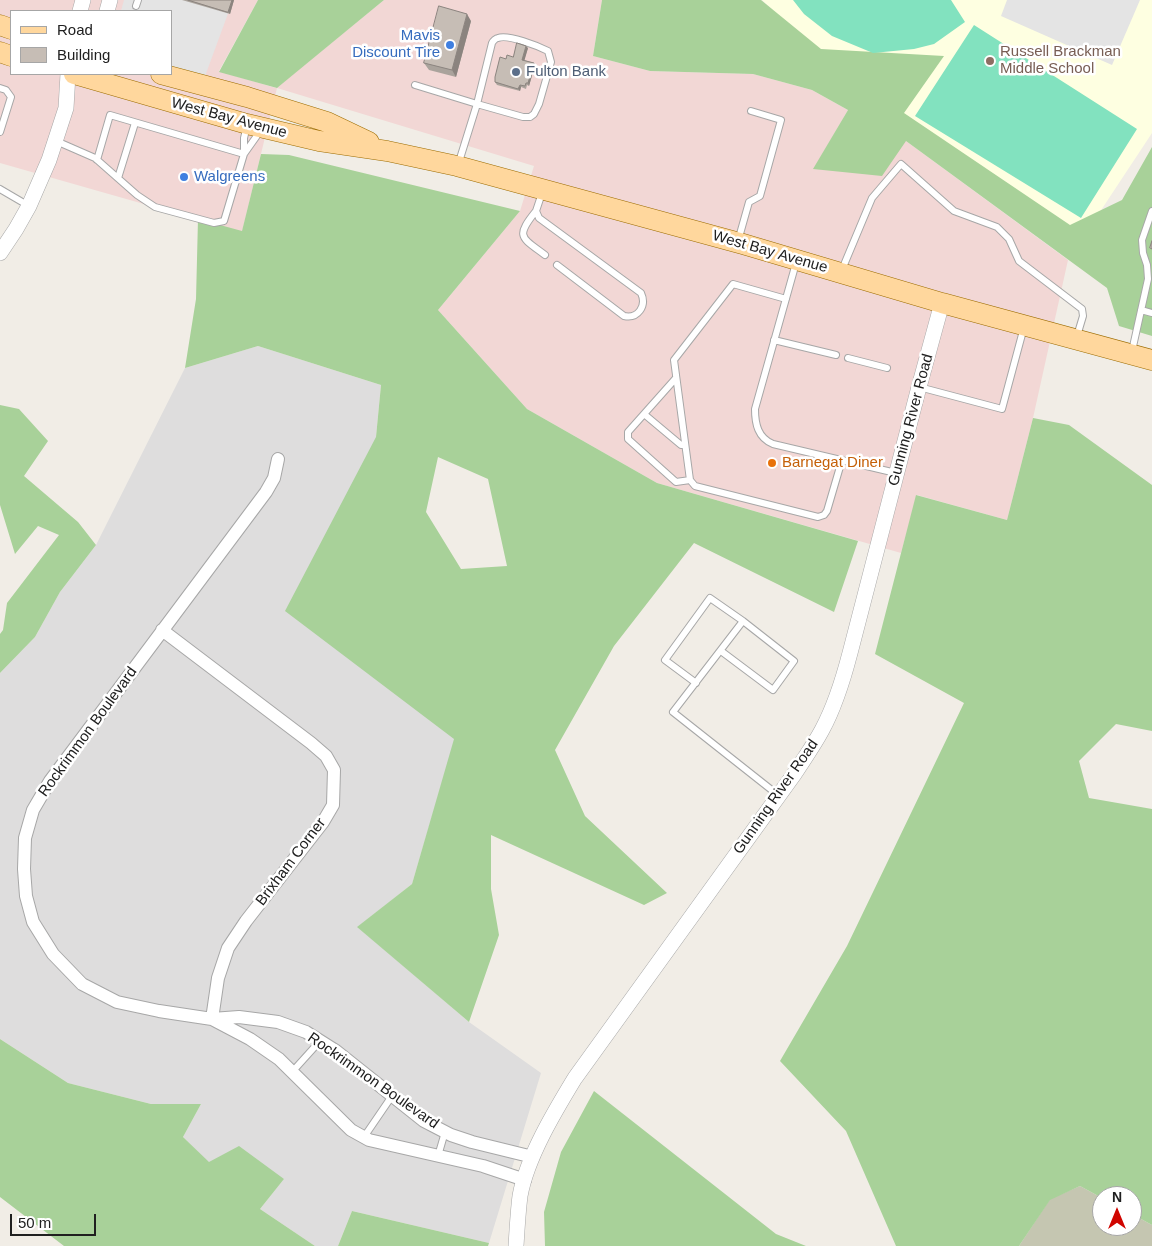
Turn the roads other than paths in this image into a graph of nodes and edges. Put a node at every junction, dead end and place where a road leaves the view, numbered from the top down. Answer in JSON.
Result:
{"nodes":[{"id":1,"x":78,"y":75,"type":"edge"},
{"id":2,"x":165,"y":75,"type":"edge"},
{"id":3,"x":415,"y":85,"type":"dead end"},
{"id":4,"x":0,"y":88,"type":"edge"},
{"id":5,"x":477,"y":104,"type":"junction"},
{"id":6,"x":751,"y":112,"type":"dead end"},
{"id":7,"x":302,"y":114,"type":"junction"},
{"id":8,"x":135,"y":123,"type":"junction"},
{"id":9,"x":255,"y":126,"type":"junction"},
{"id":10,"x":0,"y":132,"type":"edge"},
{"id":11,"x":56,"y":140,"type":"junction"},
{"id":12,"x":387,"y":151,"type":"junction"},
{"id":13,"x":244,"y":154,"type":"junction"},
{"id":14,"x":97,"y":160,"type":"junction"},
{"id":15,"x":457,"y":166,"type":"junction"},
{"id":16,"x":118,"y":178,"type":"junction"},
{"id":17,"x":0,"y":189,"type":"edge"},
{"id":18,"x":543,"y":189,"type":"junction"},
{"id":19,"x":29,"y":206,"type":"junction"},
{"id":20,"x":536,"y":211,"type":"junction"},
{"id":21,"x":1152,"y":211,"type":"edge"},
{"id":22,"x":738,"y":243,"type":"junction"},
{"id":23,"x":0,"y":253,"type":"edge"},
{"id":24,"x":545,"y":255,"type":"dead end"},
{"id":25,"x":797,"y":260,"type":"junction"},
{"id":26,"x":557,"y":265,"type":"dead end"},
{"id":27,"x":841,"y":273,"type":"junction"},
{"id":28,"x":1150,"y":273,"type":"edge"},
{"id":29,"x":786,"y":299,"type":"junction"},
{"id":30,"x":942,"y":303,"type":"junction"},
{"id":31,"x":1141,"y":310,"type":"junction"},
{"id":32,"x":1152,"y":313,"type":"edge"},
{"id":33,"x":1024,"y":325,"type":"junction"},
{"id":34,"x":774,"y":340,"type":"junction"},
{"id":35,"x":1076,"y":340,"type":"junction"},
{"id":36,"x":836,"y":355,"type":"dead end"},
{"id":37,"x":1131,"y":355,"type":"junction"},
{"id":38,"x":848,"y":358,"type":"dead end"},
{"id":39,"x":1152,"y":360,"type":"edge"},
{"id":40,"x":887,"y":368,"type":"dead end"},
{"id":41,"x":676,"y":378,"type":"junction"},
{"id":42,"x":919,"y":387,"type":"junction"},
{"id":43,"x":644,"y":414,"type":"junction"},
{"id":44,"x":685,"y":445,"type":"junction"},
{"id":45,"x":278,"y":459,"type":"dead end"},
{"id":46,"x":842,"y":460,"type":"junction"},
{"id":47,"x":897,"y":473,"type":"junction"},
{"id":48,"x":690,"y":480,"type":"junction"},
{"id":49,"x":743,"y":622,"type":"junction"},
{"id":50,"x":162,"y":630,"type":"junction"},
{"id":51,"x":720,"y":650,"type":"junction"},
{"id":52,"x":696,"y":682,"type":"junction"},
{"id":53,"x":778,"y":795,"type":"junction"},
{"id":54,"x":212,"y":1019,"type":"junction"},
{"id":55,"x":320,"y":1041,"type":"junction"},
{"id":56,"x":292,"y":1072,"type":"junction"},
{"id":57,"x":392,"y":1096,"type":"junction"},
{"id":58,"x":445,"y":1132,"type":"junction"},
{"id":59,"x":364,"y":1137,"type":"junction"},
{"id":60,"x":438,"y":1156,"type":"junction"},
{"id":61,"x":533,"y":1157,"type":"junction"},
{"id":62,"x":525,"y":1180,"type":"junction"},
{"id":63,"x":516,"y":1246,"type":"edge"}],
"edges":[{"from":1,"to":9,"type":"main road","name":"West Bay Avenue"},
{"from":1,"to":11,"type":"street"},
{"from":2,"to":7,"type":"main road","name":"West Bay Avenue"},
{"from":3,"to":5,"type":"lane"},
{"from":4,"to":10,"type":"lane"},
{"from":5,"to":5,"type":"lane"},
{"from":5,"to":15,"type":"lane"},
{"from":6,"to":22,"type":"lane"},
{"from":7,"to":9,"type":"main road"},
{"from":7,"to":12,"type":"main road","name":"West Bay Avenue"},
{"from":8,"to":13,"type":"lane"},
{"from":8,"to":14,"type":"lane"},
{"from":8,"to":16,"type":"lane"},
{"from":9,"to":12,"type":"main road","name":"West Bay Avenue"},
{"from":9,"to":13,"type":"lane"},
{"from":9,"to":13,"type":"lane"},
{"from":11,"to":14,"type":"lane"},
{"from":11,"to":19,"type":"street"},
{"from":12,"to":15,"type":"main road","name":"West Bay Avenue"},
{"from":13,"to":16,"type":"lane"},
{"from":14,"to":16,"type":"lane"},
{"from":15,"to":18,"type":"main road","name":"West Bay Avenue"},
{"from":17,"to":19,"type":"lane"},
{"from":18,"to":20,"type":"lane"},
{"from":18,"to":22,"type":"main road","name":"West Bay Avenue"},
{"from":19,"to":23,"type":"street"},
{"from":20,"to":24,"type":"lane"},
{"from":20,"to":26,"type":"lane"},
{"from":21,"to":28,"type":"lane"},
{"from":22,"to":25,"type":"main road","name":"West Bay Avenue"},
{"from":25,"to":27,"type":"main road","name":"West Bay Avenue"},
{"from":25,"to":29,"type":"lane"},
{"from":27,"to":30,"type":"main road","name":"West Bay Avenue"},
{"from":27,"to":35,"type":"lane"},
{"from":28,"to":31,"type":"lane"},
{"from":29,"to":34,"type":"lane"},
{"from":29,"to":41,"type":"lane"},
{"from":30,"to":33,"type":"main road","name":"West Bay Avenue"},
{"from":30,"to":42,"type":"street","name":"Gunning River Road"},
{"from":31,"to":32,"type":"lane"},
{"from":31,"to":37,"type":"lane"},
{"from":33,"to":35,"type":"main road","name":"West Bay Avenue"},
{"from":33,"to":42,"type":"lane"},
{"from":34,"to":36,"type":"lane"},
{"from":34,"to":46,"type":"lane"},
{"from":35,"to":37,"type":"main road","name":"West Bay Avenue"},
{"from":37,"to":39,"type":"main road","name":"West Bay Avenue"},
{"from":38,"to":40,"type":"lane"},
{"from":41,"to":43,"type":"lane"},
{"from":41,"to":44,"type":"lane"},
{"from":42,"to":47,"type":"street","name":"Gunning River Road"},
{"from":43,"to":44,"type":"lane"},
{"from":43,"to":48,"type":"lane"},
{"from":44,"to":48,"type":"lane"},
{"from":45,"to":50,"type":"street","name":"Rockrimmon Boulevard"},
{"from":46,"to":47,"type":"lane"},
{"from":46,"to":48,"type":"lane"},
{"from":47,"to":53,"type":"street","name":"Gunning River Road"},
{"from":49,"to":51,"type":"lane"},
{"from":49,"to":51,"type":"lane"},
{"from":49,"to":52,"type":"lane"},
{"from":50,"to":54,"type":"street","name":"Brixham Corner"},
{"from":50,"to":54,"type":"street","name":"Rockrimmon Boulevard"},
{"from":51,"to":52,"type":"lane"},
{"from":52,"to":53,"type":"lane"},
{"from":53,"to":61,"type":"street","name":"Gunning River Road"},
{"from":54,"to":55,"type":"street","name":"Rockrimmon Boulevard"},
{"from":54,"to":56,"type":"street","name":"Rockrimmon Boulevard"},
{"from":55,"to":56,"type":"lane"},
{"from":55,"to":57,"type":"street","name":"Rockrimmon Boulevard"},
{"from":56,"to":59,"type":"street","name":"Rockrimmon Boulevard"},
{"from":57,"to":58,"type":"street","name":"Rockrimmon Boulevard"},
{"from":57,"to":59,"type":"lane"},
{"from":58,"to":60,"type":"lane"},
{"from":58,"to":61,"type":"street","name":"Rockrimmon Boulevard"},
{"from":59,"to":60,"type":"street","name":"Rockrimmon Boulevard"},
{"from":60,"to":62,"type":"street","name":"Rockrimmon Boulevard"},
{"from":61,"to":62,"type":"street","name":"Gunning River Road"},
{"from":62,"to":63,"type":"street","name":"Gunning River Road"}]}
